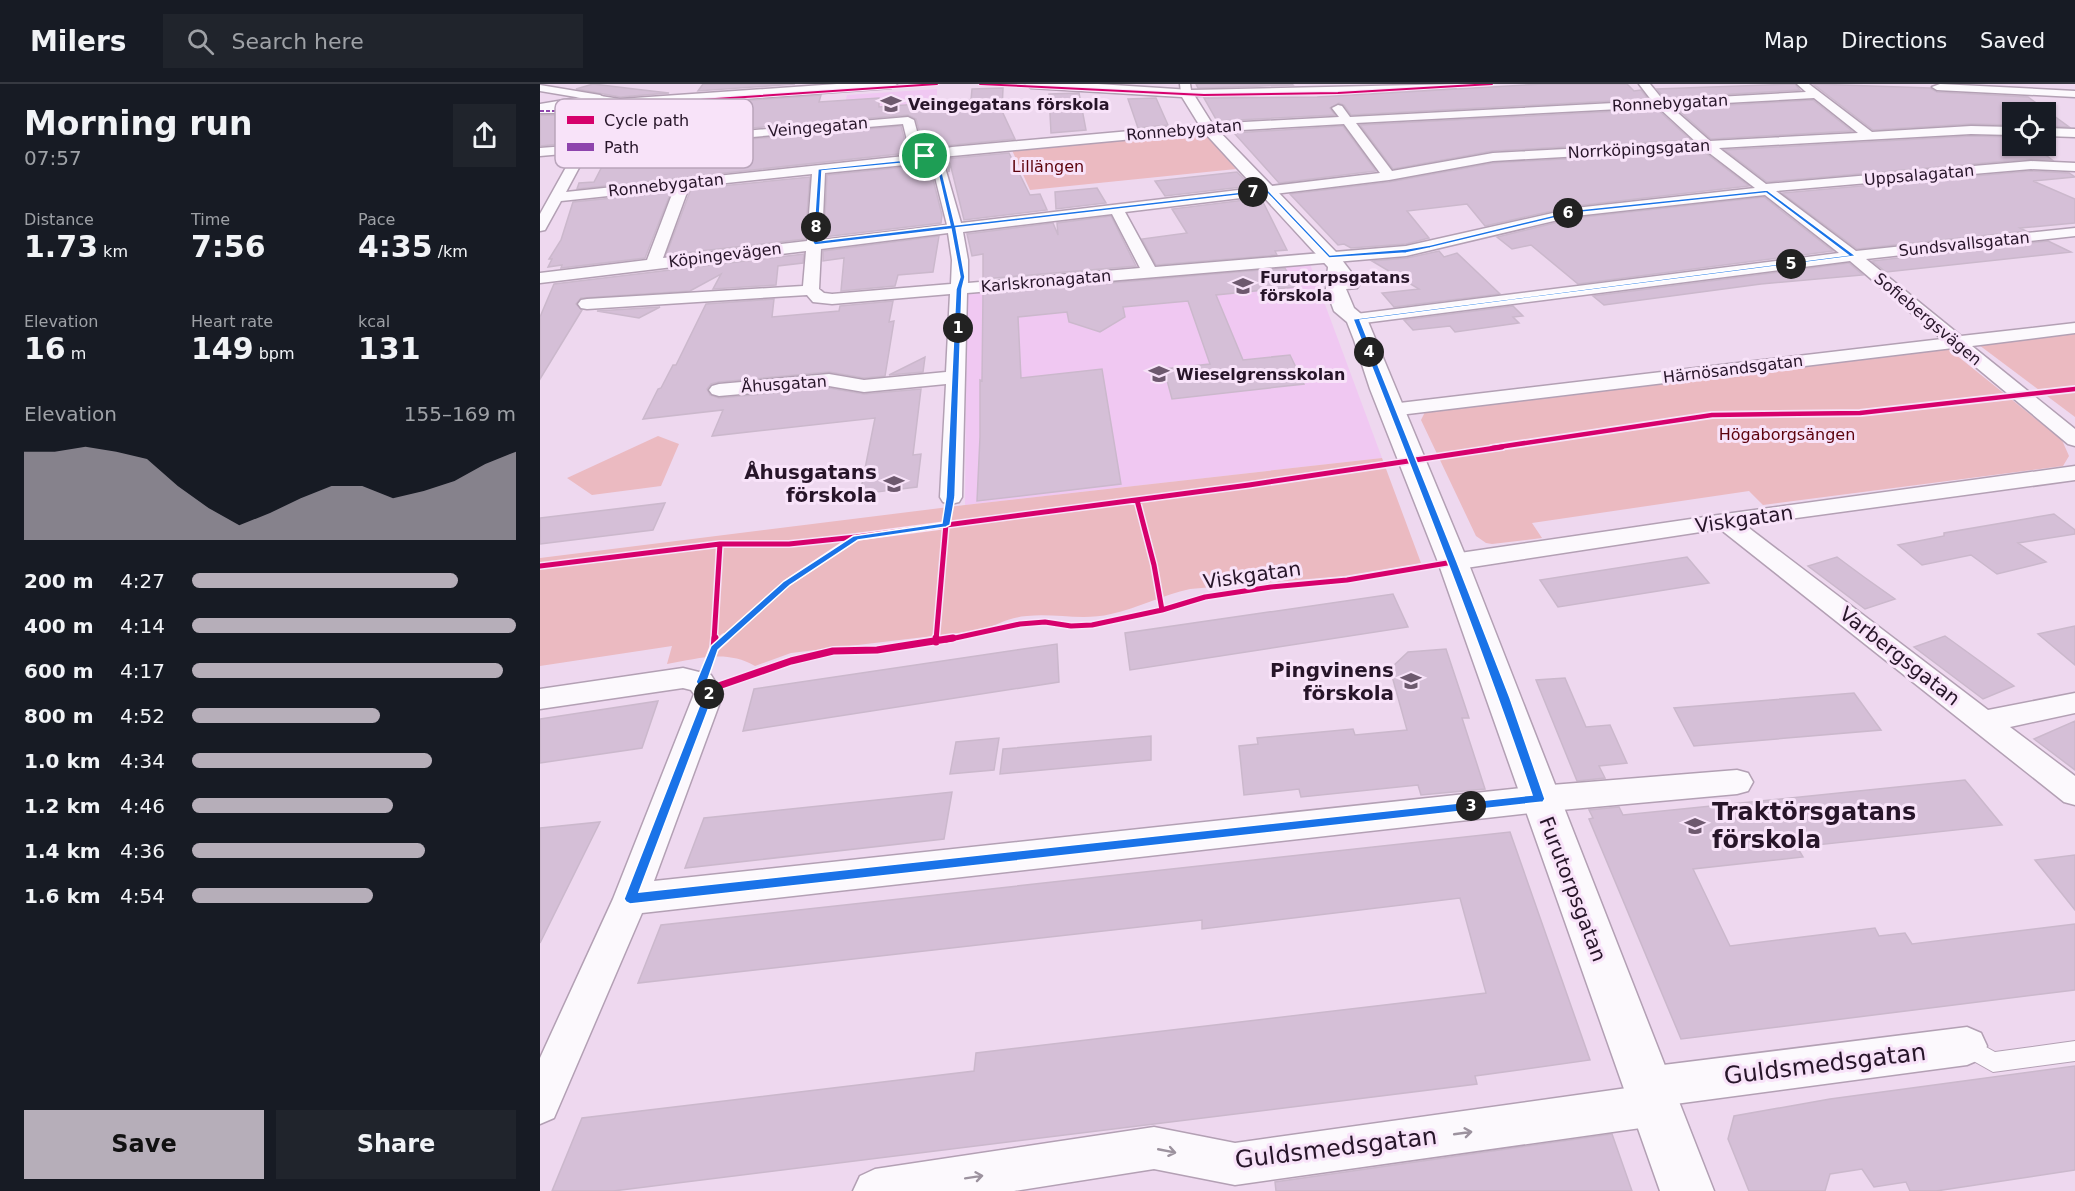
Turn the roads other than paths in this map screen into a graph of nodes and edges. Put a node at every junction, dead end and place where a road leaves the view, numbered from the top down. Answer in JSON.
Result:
{"nodes":[{"id":1,"x":891,"y":84,"type":"edge"},
{"id":2,"x":1031,"y":84,"type":"edge"},
{"id":3,"x":1456,"y":84,"type":"edge"},
{"id":4,"x":1644,"y":84,"type":"edge"},
{"id":5,"x":1803,"y":84,"type":"edge"},
{"id":6,"x":836,"y":86,"type":"edge"},
{"id":7,"x":1934,"y":86,"type":"edge"},
{"id":8,"x":540,"y":87,"type":"edge"},
{"id":9,"x":1322,"y":87,"type":"edge"},
{"id":10,"x":556,"y":88,"type":"edge"},
{"id":11,"x":1186,"y":89,"type":"edge"},
{"id":12,"x":2075,"y":94,"type":"edge"},
{"id":13,"x":1816,"y":95,"type":"junction"},
{"id":14,"x":569,"y":99,"type":"edge"},
{"id":15,"x":597,"y":99,"type":"edge"},
{"id":16,"x":677,"y":99,"type":"edge"},
{"id":17,"x":1955,"y":102,"type":"dead end"},
{"id":18,"x":1660,"y":104,"type":"junction"},
{"id":19,"x":555,"y":108,"type":"edge"},
{"id":20,"x":540,"y":109,"type":"edge"},
{"id":21,"x":1973,"y":117,"type":"dead end"},
{"id":22,"x":1347,"y":120,"type":"junction"},
{"id":23,"x":1208,"y":128,"type":"junction"},
{"id":24,"x":1990,"y":130,"type":"junction"},
{"id":25,"x":2002,"y":130,"type":"edge"},
{"id":26,"x":2056,"y":132,"type":"edge"},
{"id":27,"x":2075,"y":133,"type":"edge"},
{"id":28,"x":753,"y":134,"type":"edge"},
{"id":29,"x":1870,"y":136,"type":"junction"},
{"id":30,"x":2002,"y":140,"type":"edge"},
{"id":31,"x":1707,"y":145,"type":"junction"},
{"id":32,"x":555,"y":151,"type":"edge"},
{"id":33,"x":540,"y":152,"type":"edge"},
{"id":34,"x":925,"y":156,"type":"junction"},
{"id":35,"x":2021,"y":156,"type":"edge"},
{"id":36,"x":2031,"y":165,"type":"junction"},
{"id":37,"x":2075,"y":167,"type":"edge"},
{"id":38,"x":572,"y":168,"type":"edge"},
{"id":39,"x":819,"y":170,"type":"junction"},
{"id":40,"x":1389,"y":176,"type":"junction"},
{"id":41,"x":566,"y":178,"type":"junction"},
{"id":42,"x":549,"y":180,"type":"dead end"},
{"id":43,"x":683,"y":184,"type":"junction"},
{"id":44,"x":1267,"y":190,"type":"junction"},
{"id":45,"x":1765,"y":190,"type":"junction"},
{"id":46,"x":556,"y":197,"type":"junction"},
{"id":47,"x":1116,"y":208,"type":"junction"},
{"id":48,"x":540,"y":227,"type":"edge"},
{"id":49,"x":953,"y":227,"type":"junction"},
{"id":50,"x":2075,"y":232,"type":"edge"},
{"id":51,"x":815,"y":243,"type":"junction"},
{"id":52,"x":1853,"y":256,"type":"junction"},
{"id":53,"x":1333,"y":262,"type":"junction"},
{"id":54,"x":654,"y":264,"type":"junction"},
{"id":55,"x":1150,"y":272,"type":"junction"},
{"id":56,"x":540,"y":278,"type":"edge"},
{"id":57,"x":959,"y":289,"type":"junction"},
{"id":58,"x":812,"y":290,"type":"junction"},
{"id":59,"x":586,"y":304,"type":"dead end"},
{"id":60,"x":1356,"y":319,"type":"junction"},
{"id":61,"x":2075,"y":328,"type":"edge"},
{"id":62,"x":1955,"y":342,"type":"junction"},
{"id":63,"x":956,"y":376,"type":"junction"},
{"id":64,"x":719,"y":390,"type":"dead end"},
{"id":65,"x":1391,"y":411,"type":"junction"},
{"id":66,"x":2075,"y":440,"type":"edge"},
{"id":67,"x":2075,"y":473,"type":"edge"},
{"id":68,"x":951,"y":497,"type":"dead end"},
{"id":69,"x":1725,"y":521,"type":"junction"},
{"id":70,"x":1453,"y":562,"type":"junction"},
{"id":71,"x":540,"y":699,"type":"edge"},
{"id":72,"x":2075,"y":703,"type":"edge"},
{"id":73,"x":1985,"y":722,"type":"junction"},
{"id":74,"x":1737,"y":782,"type":"dead end"},
{"id":75,"x":2075,"y":793,"type":"edge"},
{"id":76,"x":1539,"y":799,"type":"junction"},
{"id":77,"x":630,"y":899,"type":"junction"},
{"id":78,"x":1967,"y":1046,"type":"joint"},
{"id":79,"x":2075,"y":1051,"type":"edge"},
{"id":80,"x":1651,"y":1096,"type":"junction"},
{"id":81,"x":540,"y":1104,"type":"edge"},
{"id":82,"x":875,"y":1191,"type":"edge"},
{"id":83,"x":1687,"y":1191,"type":"edge"}],
"edges":[{"from":1,"to":6,"type":"street"},
{"from":2,"to":11,"type":"street"},
{"from":3,"to":9,"type":"street"},
{"from":4,"to":18,"type":"street","name":"Sofiebergsvägen"},
{"from":5,"to":13,"type":"street"},
{"from":6,"to":16,"type":"street"},
{"from":7,"to":12,"type":"street"},
{"from":7,"to":17,"type":"street"},
{"from":8,"to":10,"type":"street"},
{"from":9,"to":11,"type":"street"},
{"from":9,"to":22,"type":"street"},
{"from":10,"to":14,"type":"street"},
{"from":10,"to":15,"type":"street"},
{"from":11,"to":23,"type":"street"},
{"from":13,"to":18,"type":"street","name":"Ronnebygatan"},
{"from":13,"to":29,"type":"street"},
{"from":18,"to":22,"type":"street","name":"Ronnebygatan"},
{"from":18,"to":31,"type":"street","name":"Sofiebergsvägen"},
{"from":19,"to":20,"type":"street"},
{"from":21,"to":24,"type":"street"},
{"from":22,"to":23,"type":"street","name":"Ronnebygatan"},
{"from":22,"to":40,"type":"street"},
{"from":23,"to":34,"type":"street","name":"Ronnebygatan"},
{"from":23,"to":44,"type":"street"},
{"from":24,"to":25,"type":"street","name":"Norrköpingsgatan"},
{"from":24,"to":29,"type":"street","name":"Norrköpingsgatan"},
{"from":24,"to":30,"type":"street"},
{"from":26,"to":27,"type":"street"},
{"from":28,"to":34,"type":"street","name":"Veingegatan"},
{"from":29,"to":31,"type":"street","name":"Norrköpingsgatan"},
{"from":31,"to":40,"type":"street","name":"Norrköpingsgatan"},
{"from":31,"to":45,"type":"street","name":"Sofiebergsvägen"},
{"from":32,"to":33,"type":"street","name":"Veingegatan"},
{"from":34,"to":39,"type":"street","name":"Ronnebygatan"},
{"from":34,"to":49,"type":"street"},
{"from":35,"to":36,"type":"street"},
{"from":36,"to":37,"type":"street","name":"Uppsalagatan"},
{"from":36,"to":45,"type":"street","name":"Uppsalagatan"},
{"from":38,"to":41,"type":"street"},
{"from":39,"to":43,"type":"street","name":"Ronnebygatan"},
{"from":39,"to":51,"type":"street"},
{"from":40,"to":44,"type":"street","name":"Norrköpingsgatan"},
{"from":41,"to":42,"type":"street"},
{"from":41,"to":46,"type":"street"},
{"from":43,"to":46,"type":"street","name":"Ronnebygatan"},
{"from":43,"to":54,"type":"street"},
{"from":44,"to":47,"type":"street","name":"Köpingevägen"},
{"from":44,"to":53,"type":"street"},
{"from":45,"to":52,"type":"street","name":"Sofiebergsvägen"},
{"from":45,"to":53,"type":"street","name":"Uppsalagatan"},
{"from":46,"to":48,"type":"street"},
{"from":47,"to":49,"type":"street","name":"Köpingevägen"},
{"from":47,"to":55,"type":"street"},
{"from":49,"to":51,"type":"street","name":"Köpingevägen"},
{"from":49,"to":57,"type":"street"},
{"from":50,"to":52,"type":"street","name":"Sundsvallsgatan"},
{"from":51,"to":54,"type":"street","name":"Köpingevägen"},
{"from":51,"to":58,"type":"street"},
{"from":52,"to":60,"type":"street","name":"Sundsvallsgatan"},
{"from":52,"to":62,"type":"street","name":"Sofiebergsvägen"},
{"from":53,"to":55,"type":"street","name":"Karlskronagatan"},
{"from":53,"to":60,"type":"street","name":"Furutorpsgatan"},
{"from":54,"to":56,"type":"street","name":"Köpingevägen"},
{"from":55,"to":57,"type":"street","name":"Karlskronagatan"},
{"from":57,"to":58,"type":"street","name":"Karlskronagatan"},
{"from":57,"to":63,"type":"street"},
{"from":58,"to":59,"type":"street","name":"Karlskronagatan"},
{"from":60,"to":65,"type":"street","name":"Furutorpsgatan"},
{"from":61,"to":62,"type":"street","name":"Härnösandsgatan"},
{"from":62,"to":65,"type":"street","name":"Härnösandsgatan"},
{"from":62,"to":66,"type":"street","name":"Sofiebergsvägen"},
{"from":63,"to":64,"type":"street","name":"Åhusgatan"},
{"from":63,"to":68,"type":"street"},
{"from":65,"to":70,"type":"street","name":"Furutorpsgatan"},
{"from":67,"to":69,"type":"street","name":"Viskgatan"},
{"from":69,"to":70,"type":"street","name":"Viskgatan"},
{"from":69,"to":73,"type":"street","name":"Varbergsgatan"},
{"from":70,"to":76,"type":"street","name":"Furutorpsgatan"},
{"from":71,"to":77,"type":"street"},
{"from":72,"to":73,"type":"street"},
{"from":73,"to":75,"type":"street","name":"Varbergsgatan"},
{"from":74,"to":76,"type":"street"},
{"from":76,"to":77,"type":"street"},
{"from":76,"to":80,"type":"street","name":"Furutorpsgatan"},
{"from":77,"to":81,"type":"street"},
{"from":78,"to":79,"type":"lane"},
{"from":78,"to":80,"type":"street","name":"Guldsmedsgatan"},
{"from":82,"to":80,"type":"street","name":"Guldsmedsgatan","one_way":true},
{"from":80,"to":83,"type":"street","name":"Furutorpsgatan"}]}
